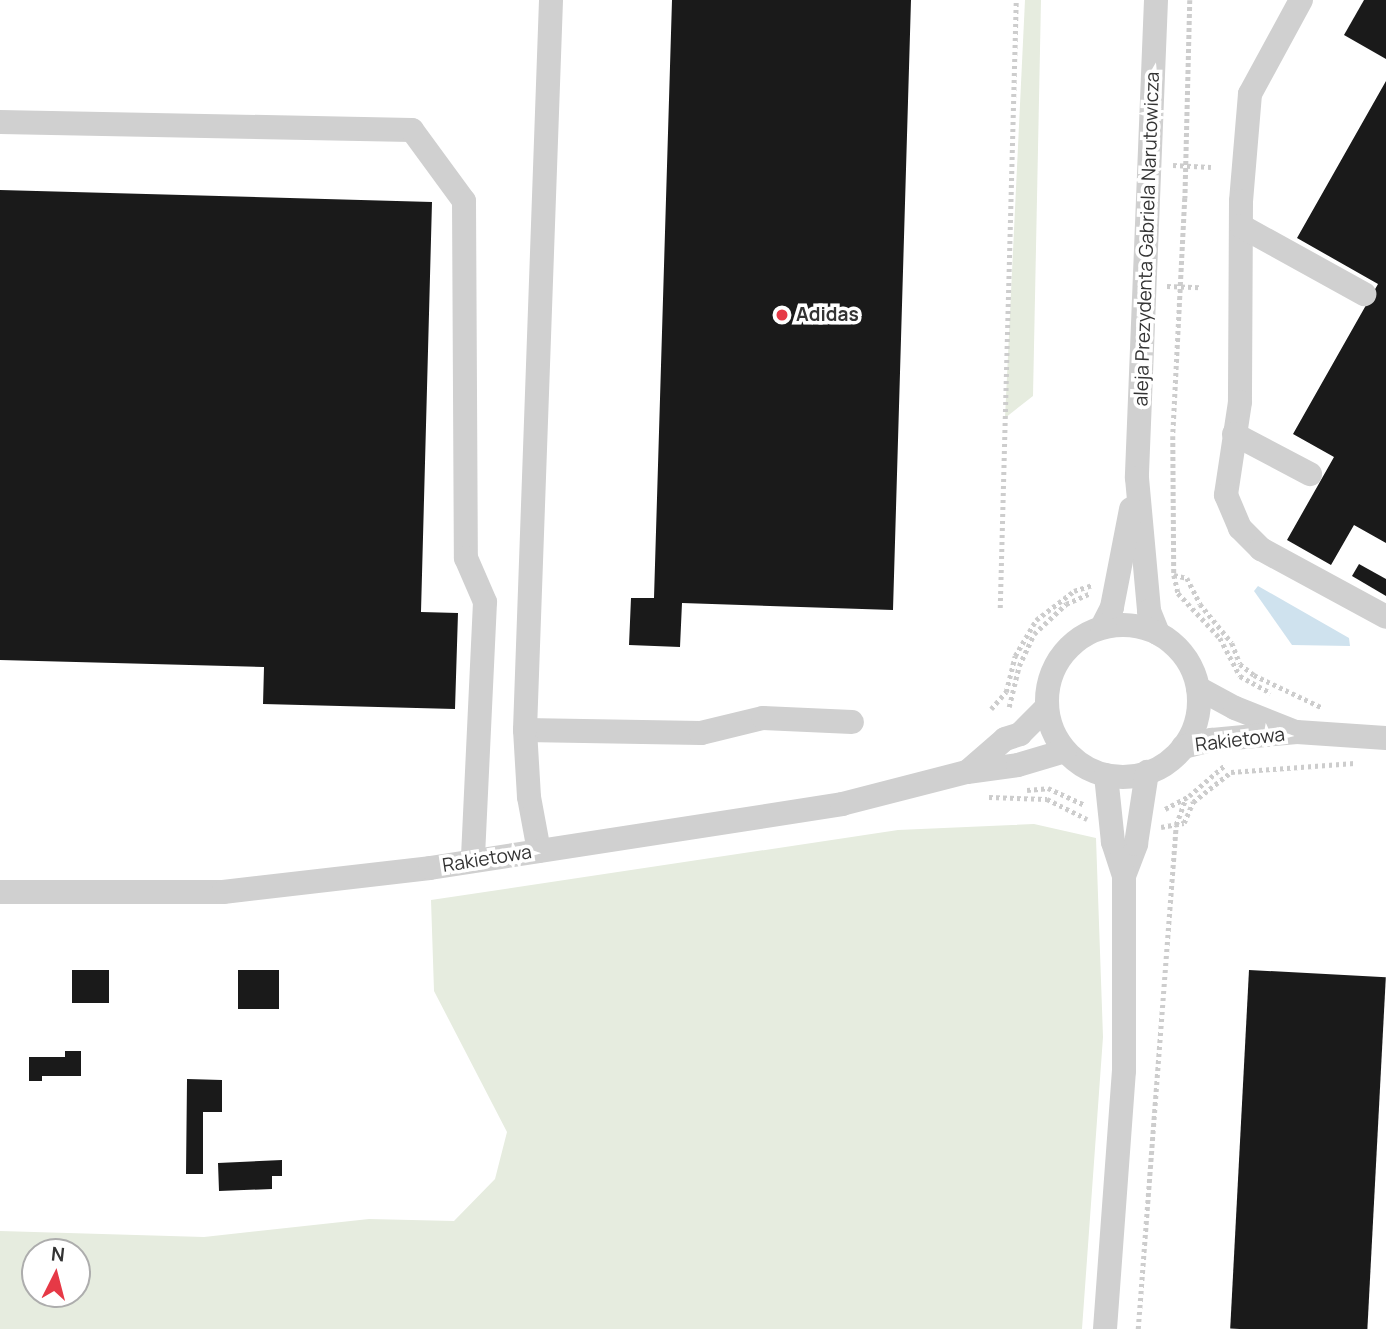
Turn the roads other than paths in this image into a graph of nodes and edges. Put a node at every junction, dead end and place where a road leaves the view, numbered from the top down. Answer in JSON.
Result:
{"nodes":[{"id":1,"x":551,"y":0,"type":"edge"},
{"id":2,"x":1156,"y":0,"type":"edge"},
{"id":3,"x":1301,"y":0,"type":"edge"},
{"id":4,"x":0,"y":121,"type":"edge"},
{"id":5,"x":1241,"y":226,"type":"junction"},
{"id":6,"x":1364,"y":294,"type":"dead end"},
{"id":7,"x":1234,"y":434,"type":"junction"},
{"id":8,"x":1310,"y":474,"type":"dead end"},
{"id":9,"x":1137,"y":478,"type":"junction"},
{"id":10,"x":1386,"y":617,"type":"edge"},
{"id":11,"x":1102,"y":627,"type":"junction"},
{"id":12,"x":1158,"y":633,"type":"junction"},
{"id":13,"x":1198,"y":688,"type":"junction"},
{"id":14,"x":1046,"y":708,"type":"junction"},
{"id":15,"x":852,"y":722,"type":"dead end"},
{"id":16,"x":525,"y":730,"type":"junction"},
{"id":17,"x":1297,"y":732,"type":"junction"},
{"id":18,"x":1386,"y":738,"type":"edge"},
{"id":19,"x":1183,"y":747,"type":"junction"},
{"id":20,"x":1065,"y":751,"type":"junction"},
{"id":21,"x":967,"y":772,"type":"junction"},
{"id":22,"x":1147,"y":772,"type":"junction"},
{"id":23,"x":1106,"y":775,"type":"junction"},
{"id":24,"x":539,"y":851,"type":"junction"},
{"id":25,"x":473,"y":861,"type":"junction"},
{"id":26,"x":1124,"y":876,"type":"junction"},
{"id":27,"x":0,"y":891,"type":"edge"},
{"id":28,"x":1105,"y":1329,"type":"edge"}],
"edges":[{"from":1,"to":16,"type":"street"},
{"from":2,"to":9,"type":"street","name":"aleja Prezydenta Gabriela Narutowicza"},
{"from":3,"to":5,"type":"street"},
{"from":4,"to":25,"type":"street"},
{"from":5,"to":6,"type":"street"},
{"from":5,"to":7,"type":"street"},
{"from":7,"to":8,"type":"street"},
{"from":7,"to":10,"type":"street"},
{"from":9,"to":11,"type":"street","name":"aleja Prezydenta Gabriela Narutowicza"},
{"from":9,"to":12,"type":"street","name":"aleja Prezydenta Gabriela Narutowicza"},
{"from":11,"to":12,"type":"street"},
{"from":11,"to":14,"type":"street"},
{"from":12,"to":13,"type":"street"},
{"from":13,"to":17,"type":"street","name":"Rakietowa"},
{"from":13,"to":19,"type":"street"},
{"from":14,"to":20,"type":"street"},
{"from":14,"to":21,"type":"street","name":"Rakietowa"},
{"from":15,"to":16,"type":"street"},
{"from":16,"to":24,"type":"street"},
{"from":17,"to":18,"type":"street","name":"Rakietowa"},
{"from":17,"to":19,"type":"street","name":"Rakietowa"},
{"from":19,"to":22,"type":"street"},
{"from":20,"to":21,"type":"street","name":"Rakietowa"},
{"from":20,"to":23,"type":"street"},
{"from":21,"to":24,"type":"street","name":"Rakietowa"},
{"from":22,"to":23,"type":"street"},
{"from":22,"to":26,"type":"street"},
{"from":23,"to":26,"type":"street"},
{"from":24,"to":25,"type":"street","name":"Rakietowa"},
{"from":25,"to":27,"type":"street","name":"Rakietowa"},
{"from":26,"to":28,"type":"street"}]}
